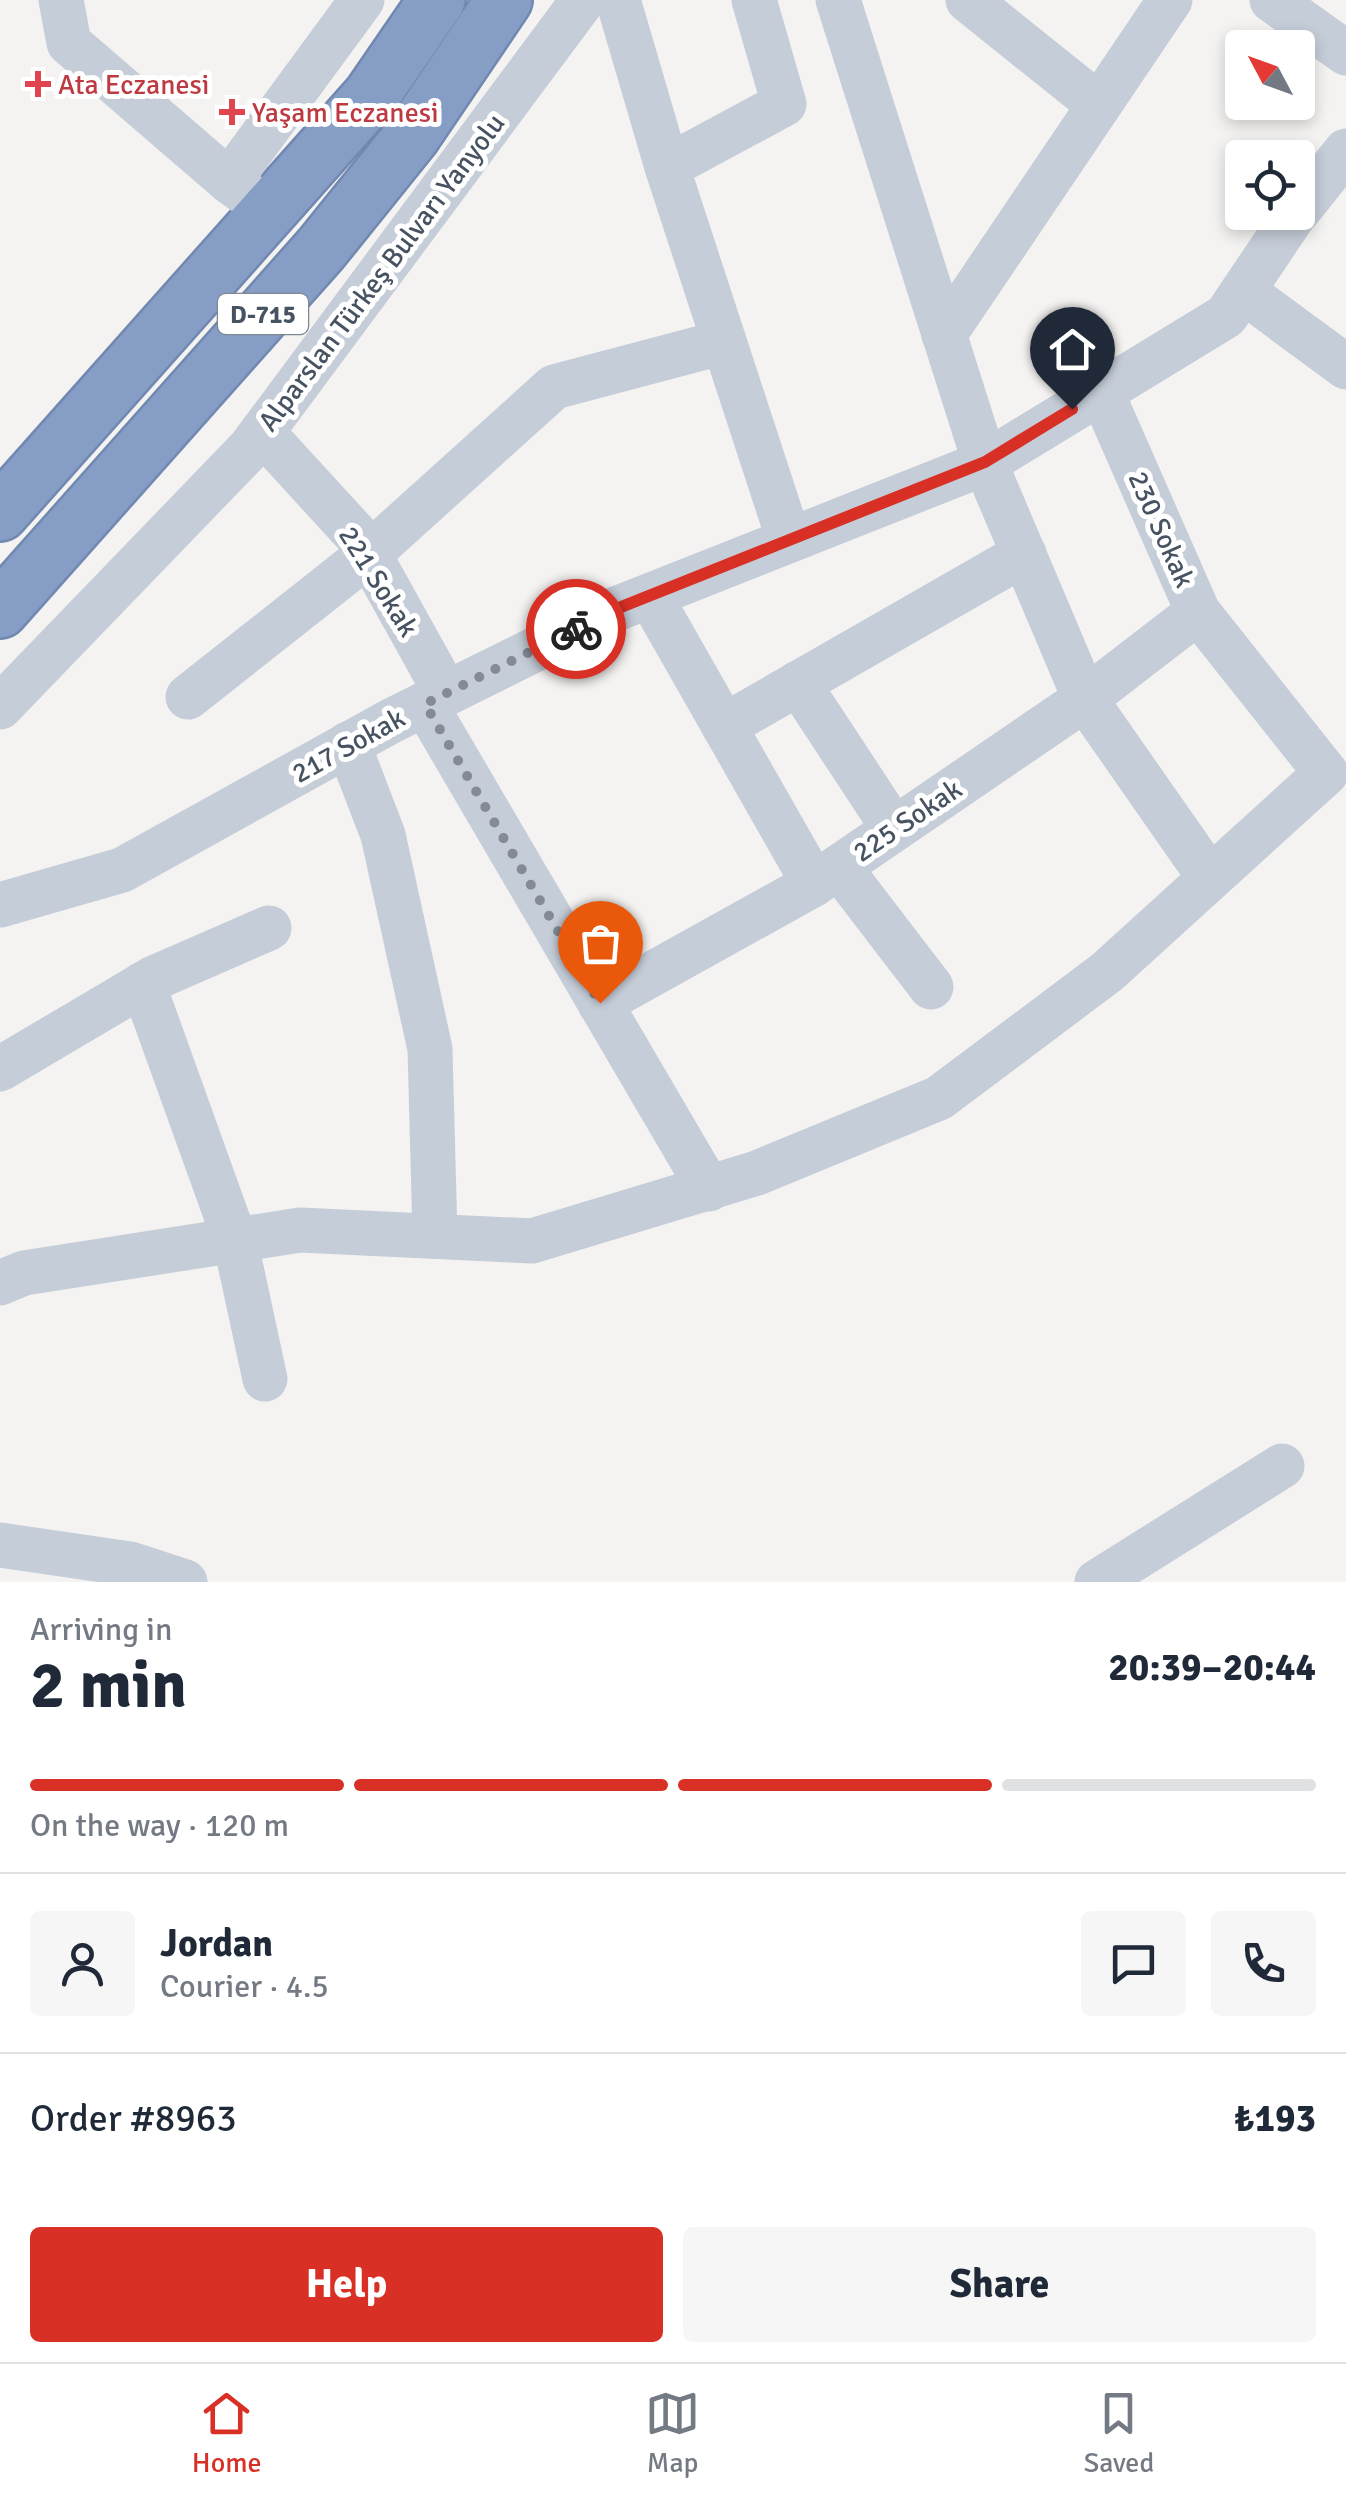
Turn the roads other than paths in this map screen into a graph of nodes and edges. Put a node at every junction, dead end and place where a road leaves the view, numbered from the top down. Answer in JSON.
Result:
{"nodes":[{"id":1,"x":61,"y":0,"type":"edge"},
{"id":2,"x":362,"y":0,"type":"edge"},
{"id":3,"x":437,"y":0,"type":"edge"},
{"id":4,"x":504,"y":0,"type":"edge"},
{"id":5,"x":583,"y":0,"type":"edge"},
{"id":6,"x":618,"y":0,"type":"edge"},
{"id":7,"x":754,"y":0,"type":"edge"},
{"id":8,"x":838,"y":0,"type":"edge"},
{"id":9,"x":968,"y":0,"type":"edge"},
{"id":10,"x":1170,"y":0,"type":"edge"},
{"id":11,"x":1272,"y":0,"type":"edge"},
{"id":12,"x":1346,"y":52,"type":"edge"},
{"id":13,"x":1099,"y":105,"type":"junction"},
{"id":14,"x":1346,"y":151,"type":"edge"},
{"id":15,"x":666,"y":167,"type":"junction"},
{"id":16,"x":1315,"y":190,"type":"edge"},
{"id":17,"x":250,"y":196,"type":"junction"},
{"id":18,"x":1285,"y":230,"type":"edge"},
{"id":19,"x":1244,"y":290,"type":"junction"},
{"id":20,"x":944,"y":335,"type":"junction"},
{"id":21,"x":724,"y":342,"type":"junction"},
{"id":22,"x":1346,"y":367,"type":"edge"},
{"id":23,"x":1101,"y":392,"type":"junction"},
{"id":24,"x":262,"y":432,"type":"junction"},
{"id":25,"x":985,"y":462,"type":"junction"},
{"id":26,"x":0,"y":513,"type":"edge"},
{"id":27,"x":790,"y":540,"type":"junction"},
{"id":28,"x":369,"y":554,"type":"junction"},
{"id":29,"x":1024,"y":554,"type":"junction"},
{"id":30,"x":650,"y":596,"type":"junction"},
{"id":31,"x":0,"y":610,"type":"edge"},
{"id":32,"x":1198,"y":612,"type":"junction"},
{"id":33,"x":798,"y":683,"type":"junction"},
{"id":34,"x":188,"y":696,"type":"dead end"},
{"id":35,"x":435,"y":698,"type":"junction"},
{"id":36,"x":1084,"y":699,"type":"junction"},
{"id":37,"x":0,"y":707,"type":"edge"},
{"id":38,"x":724,"y":726,"type":"junction"},
{"id":39,"x":348,"y":744,"type":"junction"},
{"id":40,"x":894,"y":829,"type":"junction"},
{"id":41,"x":827,"y":875,"type":"junction"},
{"id":42,"x":1210,"y":878,"type":"junction"},
{"id":43,"x":0,"y":905,"type":"edge"},
{"id":44,"x":269,"y":928,"type":"dead end"},
{"id":45,"x":143,"y":984,"type":"junction"},
{"id":46,"x":931,"y":987,"type":"dead end"},
{"id":47,"x":600,"y":1003,"type":"junction"},
{"id":48,"x":0,"y":1069,"type":"edge"},
{"id":49,"x":710,"y":1189,"type":"junction"},
{"id":50,"x":435,"y":1236,"type":"junction"},
{"id":51,"x":235,"y":1240,"type":"junction"},
{"id":52,"x":0,"y":1283,"type":"edge"},
{"id":53,"x":265,"y":1379,"type":"dead end"},
{"id":54,"x":1282,"y":1466,"type":"dead end"},
{"id":55,"x":0,"y":1545,"type":"edge"},
{"id":56,"x":185,"y":1582,"type":"edge"},
{"id":57,"x":1097,"y":1582,"type":"edge"}],
"edges":[{"from":1,"to":17,"type":"street"},
{"from":2,"to":17,"type":"street"},
{"from":3,"to":17,"type":"highway","number":"D-715"},
{"from":4,"to":31,"type":"highway","number":"D-715"},
{"from":5,"to":24,"type":"street","name":"Alparslan Türkeş Bulvarı Yanyolu"},
{"from":6,"to":15,"type":"street"},
{"from":7,"to":15,"type":"street"},
{"from":8,"to":20,"type":"street"},
{"from":9,"to":13,"type":"street"},
{"from":10,"to":13,"type":"street"},
{"from":11,"to":12,"type":"street"},
{"from":13,"to":20,"type":"street"},
{"from":14,"to":16,"type":"street","name":"217 Sokak"},
{"from":15,"to":21,"type":"street"},
{"from":17,"to":26,"type":"highway","number":"D-715"},
{"from":18,"to":19,"type":"street","name":"217 Sokak"},
{"from":19,"to":22,"type":"street"},
{"from":19,"to":23,"type":"street","name":"217 Sokak"},
{"from":20,"to":25,"type":"street"},
{"from":21,"to":27,"type":"street"},
{"from":21,"to":28,"type":"street"},
{"from":23,"to":25,"type":"street","name":"217 Sokak"},
{"from":23,"to":32,"type":"street","name":"230 Sokak"},
{"from":24,"to":28,"type":"street","name":"221 Sokak"},
{"from":24,"to":37,"type":"street","name":"Alparslan Türkeş Bulvarı Yanyolu"},
{"from":25,"to":27,"type":"street","name":"217 Sokak"},
{"from":25,"to":29,"type":"street"},
{"from":27,"to":30,"type":"street","name":"217 Sokak"},
{"from":28,"to":34,"type":"street"},
{"from":28,"to":35,"type":"street","name":"221 Sokak"},
{"from":29,"to":33,"type":"street"},
{"from":29,"to":36,"type":"street"},
{"from":30,"to":35,"type":"street","name":"217 Sokak"},
{"from":30,"to":38,"type":"street"},
{"from":32,"to":36,"type":"street","name":"225 Sokak"},
{"from":32,"to":42,"type":"street","name":"230 Sokak"},
{"from":33,"to":38,"type":"street"},
{"from":33,"to":40,"type":"street"},
{"from":35,"to":39,"type":"street","name":"217 Sokak"},
{"from":35,"to":47,"type":"street","name":"221 Sokak"},
{"from":36,"to":40,"type":"street","name":"225 Sokak"},
{"from":36,"to":42,"type":"street"},
{"from":38,"to":41,"type":"street"},
{"from":39,"to":43,"type":"street","name":"217 Sokak"},
{"from":39,"to":50,"type":"street"},
{"from":40,"to":41,"type":"street","name":"225 Sokak"},
{"from":41,"to":46,"type":"street"},
{"from":41,"to":47,"type":"street","name":"225 Sokak"},
{"from":42,"to":49,"type":"street"},
{"from":44,"to":45,"type":"street"},
{"from":45,"to":48,"type":"street"},
{"from":45,"to":51,"type":"street"},
{"from":47,"to":49,"type":"street","name":"221 Sokak"},
{"from":49,"to":50,"type":"street"},
{"from":50,"to":51,"type":"street"},
{"from":51,"to":52,"type":"street"},
{"from":51,"to":53,"type":"street"},
{"from":54,"to":57,"type":"street"},
{"from":55,"to":56,"type":"street"}]}
